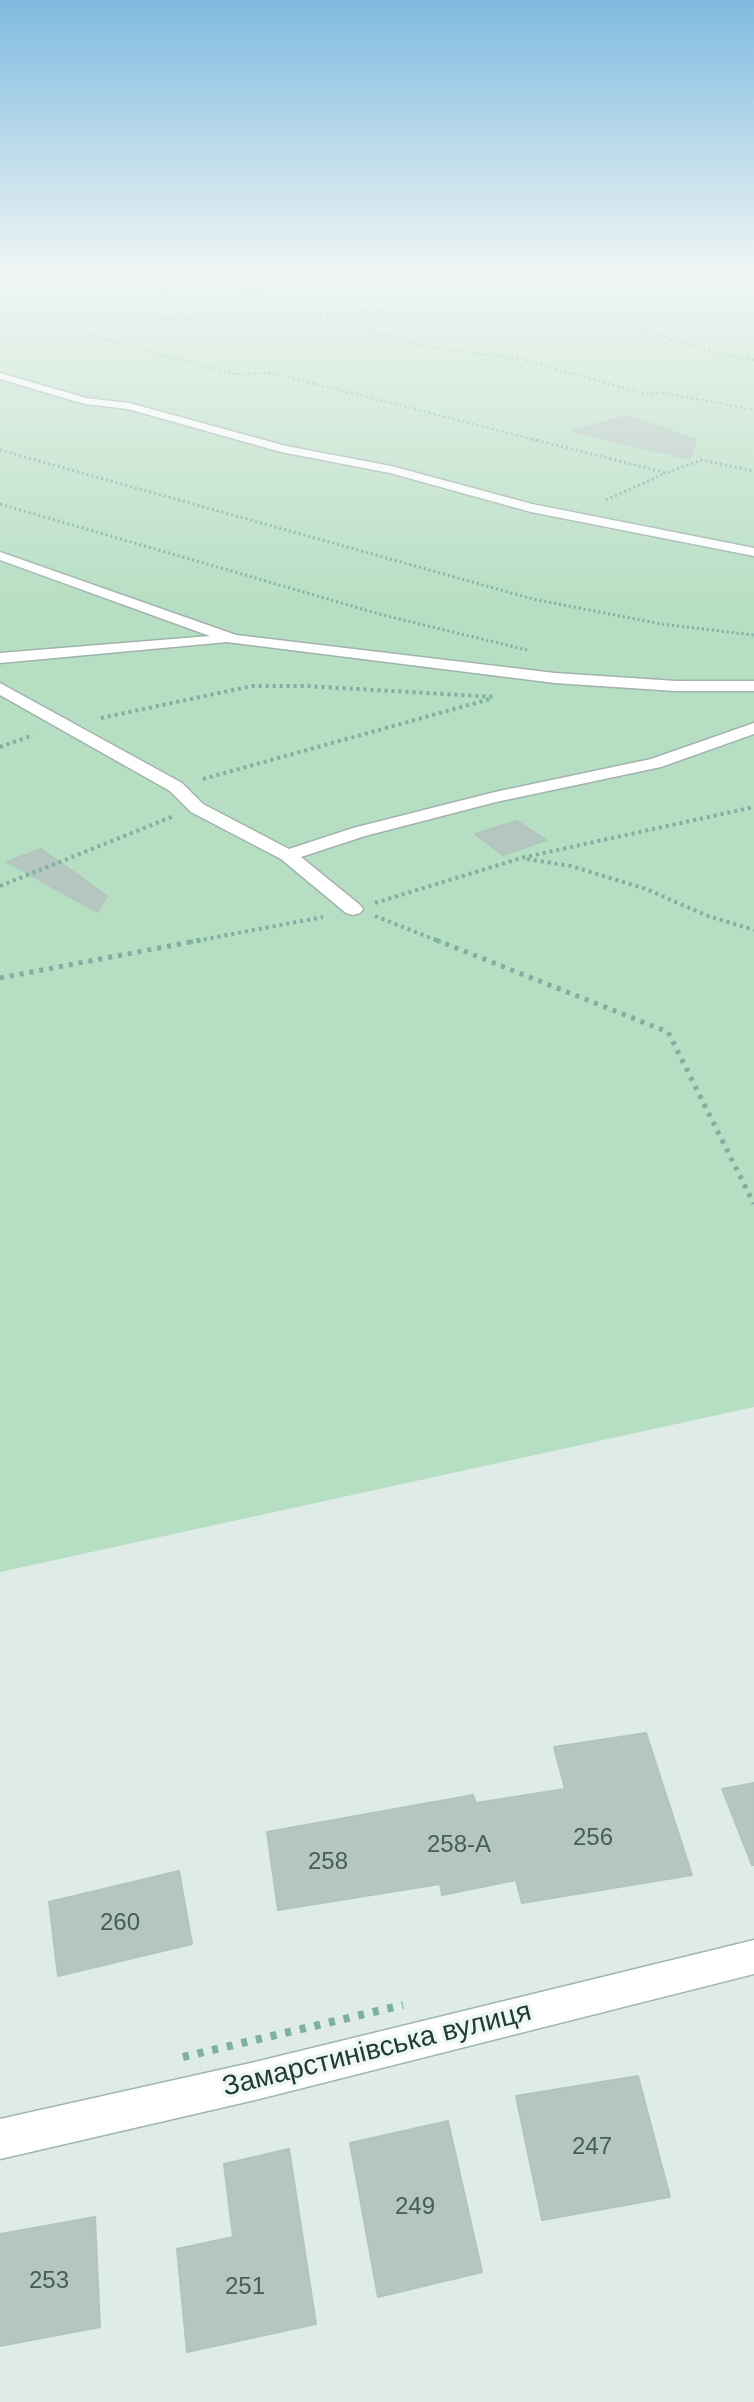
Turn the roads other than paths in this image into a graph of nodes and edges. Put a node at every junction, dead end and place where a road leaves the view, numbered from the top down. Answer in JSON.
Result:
{"nodes":[{"id":1,"x":24,"y":383,"type":"edge"},
{"id":2,"x":754,"y":552,"type":"edge"},
{"id":3,"x":0,"y":556,"type":"edge"},
{"id":4,"x":235,"y":639,"type":"junction"},
{"id":5,"x":0,"y":658,"type":"edge"},
{"id":6,"x":754,"y":686,"type":"edge"},
{"id":7,"x":0,"y":688,"type":"edge"},
{"id":8,"x":754,"y":728,"type":"edge"},
{"id":9,"x":288,"y":855,"type":"junction"},
{"id":10,"x":353,"y":909,"type":"road end"},
{"id":11,"x":754,"y":1957,"type":"edge"},
{"id":12,"x":0,"y":2139,"type":"edge"}],
"edges":[{"from":1,"to":2,"type":"street"},
{"from":3,"to":4,"type":"street"},
{"from":4,"to":5,"type":"street"},
{"from":4,"to":6,"type":"street"},
{"from":7,"to":9,"type":"street"},
{"from":8,"to":9,"type":"street"},
{"from":9,"to":10,"type":"street"},
{"from":11,"to":12,"type":"street","name":"Замарстинівська вулиця"}]}
